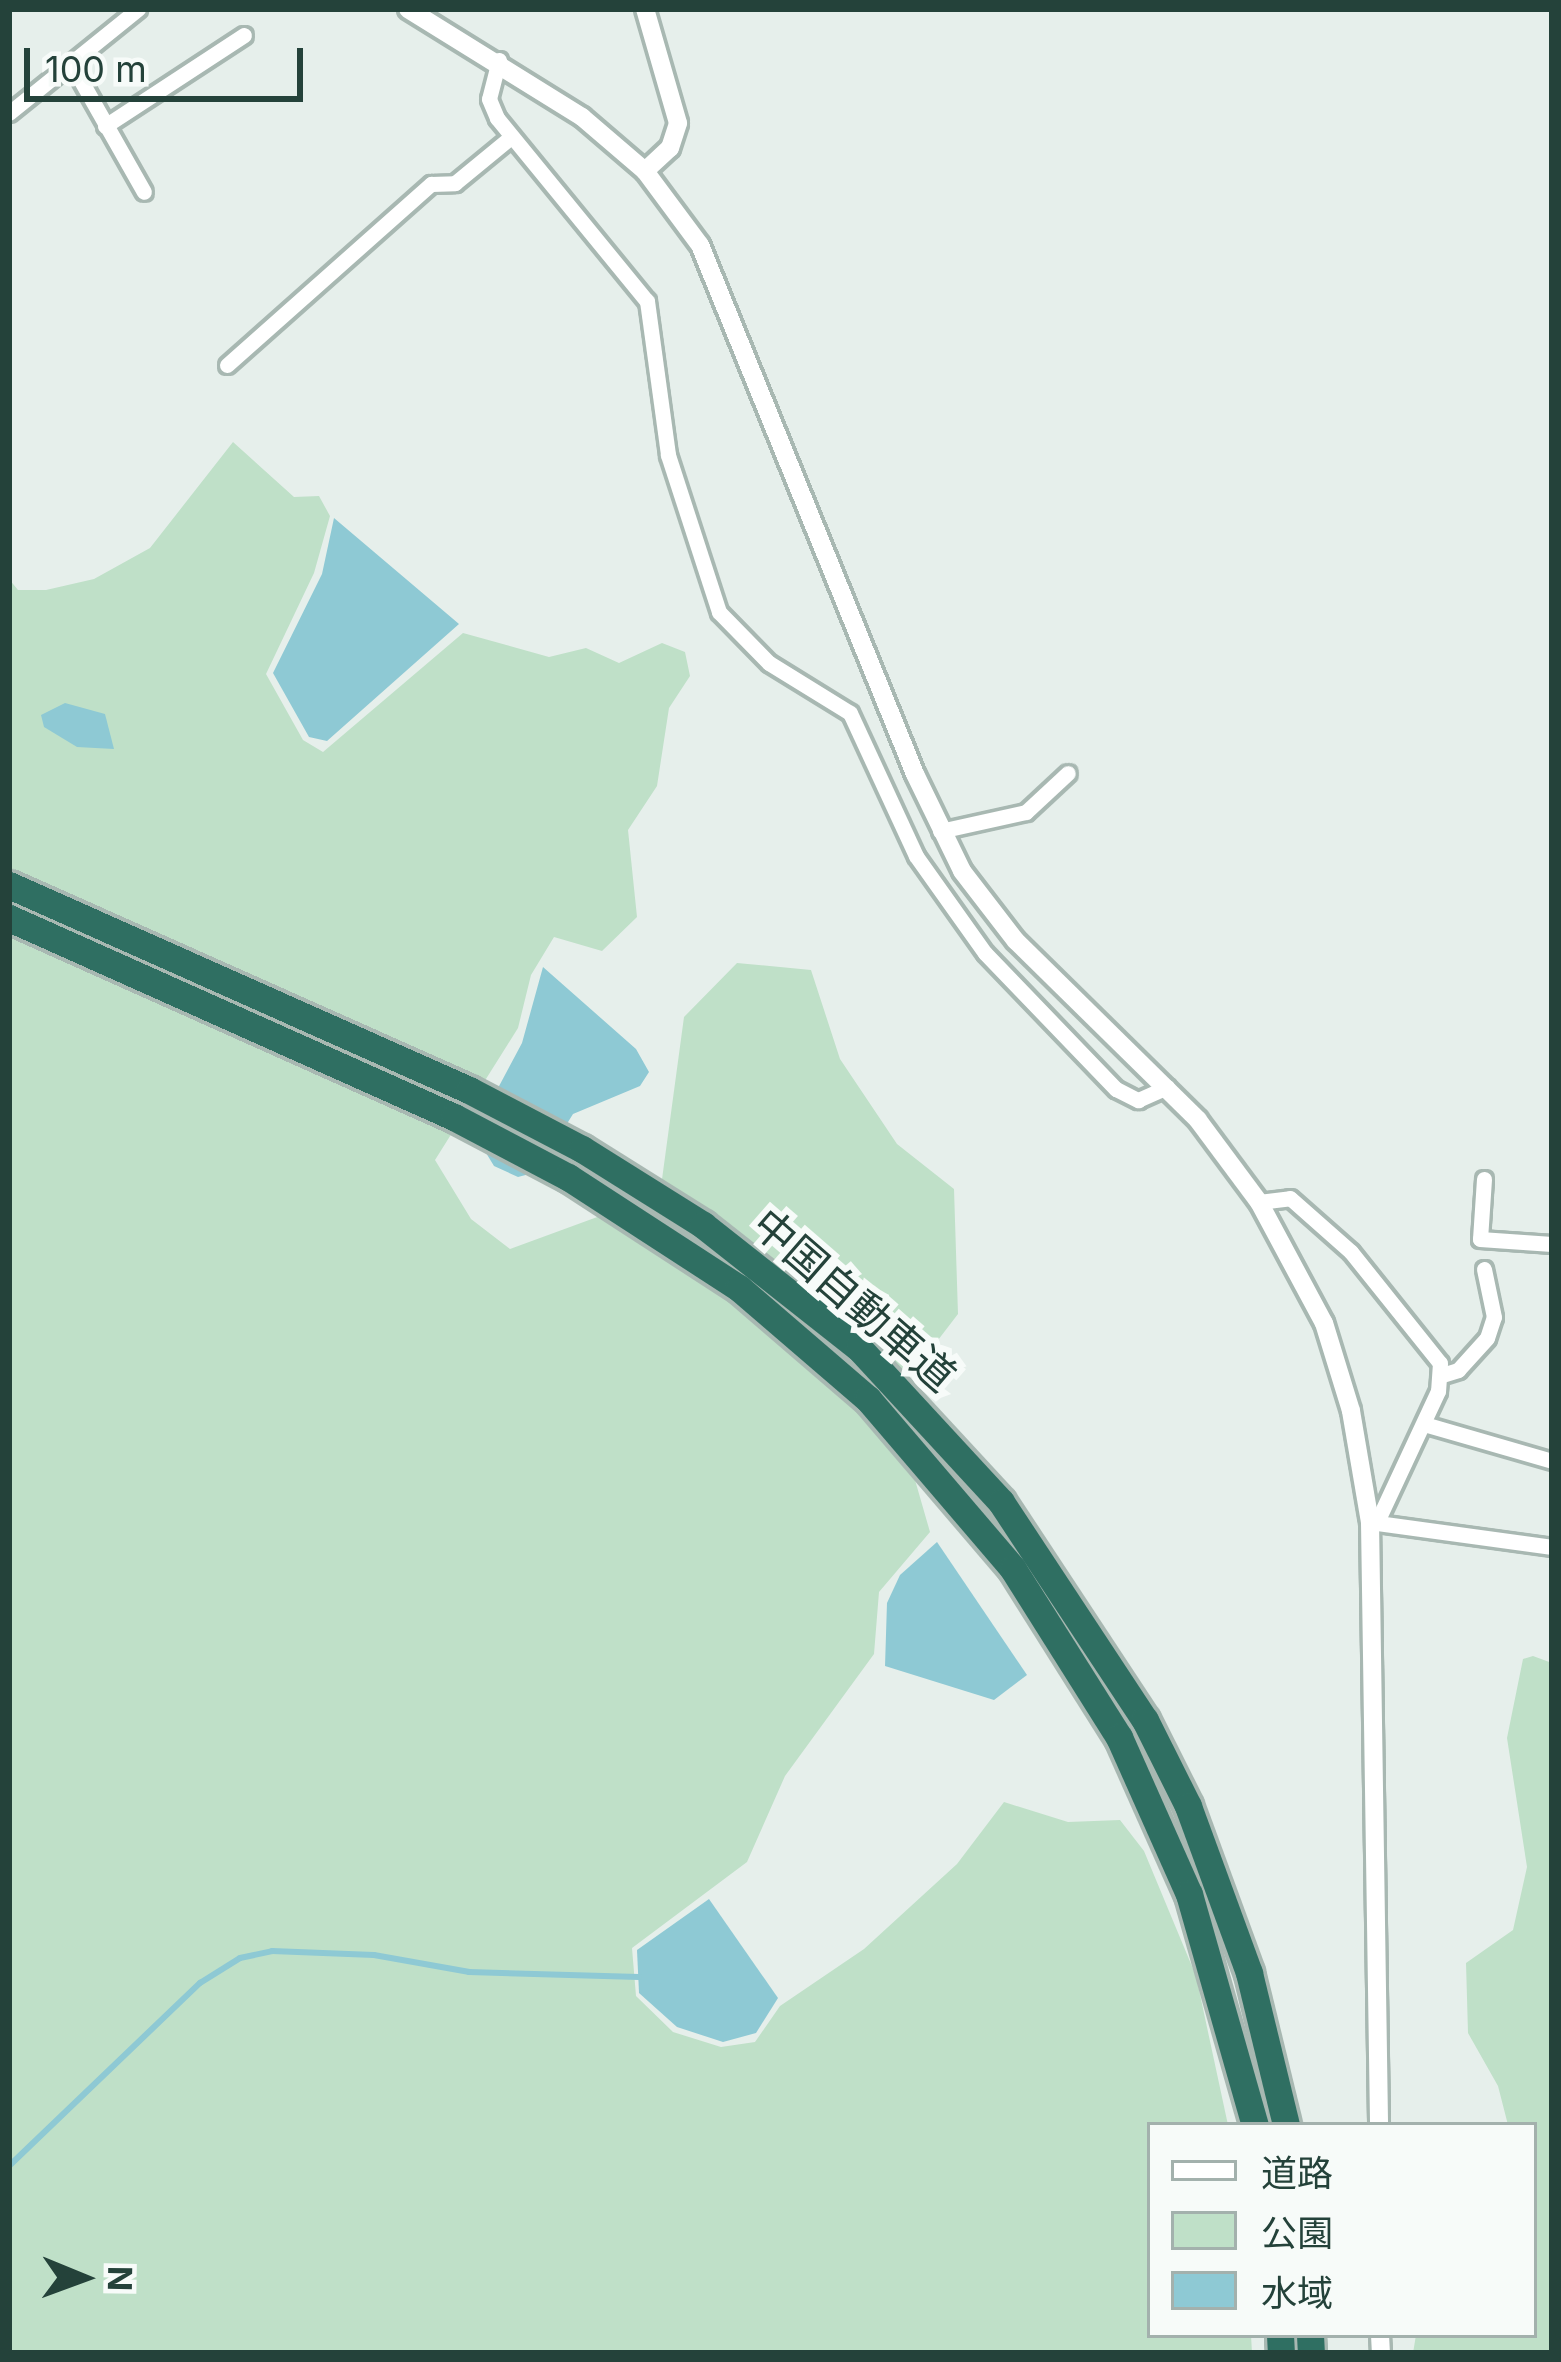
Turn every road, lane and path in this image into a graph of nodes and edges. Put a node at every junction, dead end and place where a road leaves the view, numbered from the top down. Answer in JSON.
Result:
{"nodes":[{"id":1,"x":138,"y":9,"type":"edge"},
{"id":2,"x":407,"y":9,"type":"edge"},
{"id":3,"x":645,"y":9,"type":"edge"},
{"id":4,"x":244,"y":35,"type":"dead end"},
{"id":5,"x":500,"y":61,"type":"junction"},
{"id":6,"x":71,"y":63,"type":"junction"},
{"id":7,"x":9,"y":113,"type":"edge"},
{"id":8,"x":105,"y":126,"type":"junction"},
{"id":9,"x":511,"y":136,"type":"junction"},
{"id":10,"x":645,"y":171,"type":"junction"},
{"id":11,"x":144,"y":192,"type":"dead end"},
{"id":12,"x":226,"y":364,"type":"dead end"},
{"id":13,"x":1068,"y":773,"type":"dead end"},
{"id":14,"x":940,"y":831,"type":"junction"},
{"id":15,"x":9,"y":885,"type":"edge"},
{"id":16,"x":9,"y":918,"type":"edge"},
{"id":17,"x":1167,"y":1087,"type":"junction"},
{"id":18,"x":1484,"y":1179,"type":"dead end"},
{"id":19,"x":1259,"y":1202,"type":"junction"},
{"id":20,"x":1552,"y":1244,"type":"edge"},
{"id":21,"x":1484,"y":1269,"type":"dead end"},
{"id":22,"x":1442,"y":1375,"type":"junction"},
{"id":23,"x":1424,"y":1424,"type":"junction"},
{"id":24,"x":1552,"y":1461,"type":"edge"},
{"id":25,"x":1373,"y":1522,"type":"junction"},
{"id":26,"x":1552,"y":1547,"type":"edge"},
{"id":27,"x":1255,"y":2122,"type":"edge"},
{"id":28,"x":1285,"y":2122,"type":"edge"},
{"id":29,"x":1379,"y":2122,"type":"edge"}],
"edges":[{"from":1,"to":6,"type":"street"},
{"from":2,"to":5,"type":"street"},
{"from":3,"to":10,"type":"street"},
{"from":4,"to":8,"type":"street"},
{"from":5,"to":9,"type":"street"},
{"from":5,"to":10,"type":"street"},
{"from":6,"to":7,"type":"street"},
{"from":6,"to":8,"type":"street"},
{"from":8,"to":11,"type":"street"},
{"from":9,"to":12,"type":"street"},
{"from":9,"to":17,"type":"street"},
{"from":10,"to":14,"type":"street"},
{"from":13,"to":14,"type":"street"},
{"from":14,"to":17,"type":"street"},
{"from":15,"to":28,"type":"highway","name":"中国自動車道"},
{"from":16,"to":27,"type":"highway","name":"中国自動車道"},
{"from":17,"to":19,"type":"street"},
{"from":18,"to":20,"type":"street"},
{"from":19,"to":22,"type":"street"},
{"from":19,"to":25,"type":"street"},
{"from":21,"to":22,"type":"street"},
{"from":22,"to":23,"type":"street"},
{"from":23,"to":24,"type":"street"},
{"from":23,"to":25,"type":"street"},
{"from":25,"to":26,"type":"street"},
{"from":25,"to":29,"type":"street"}]}
